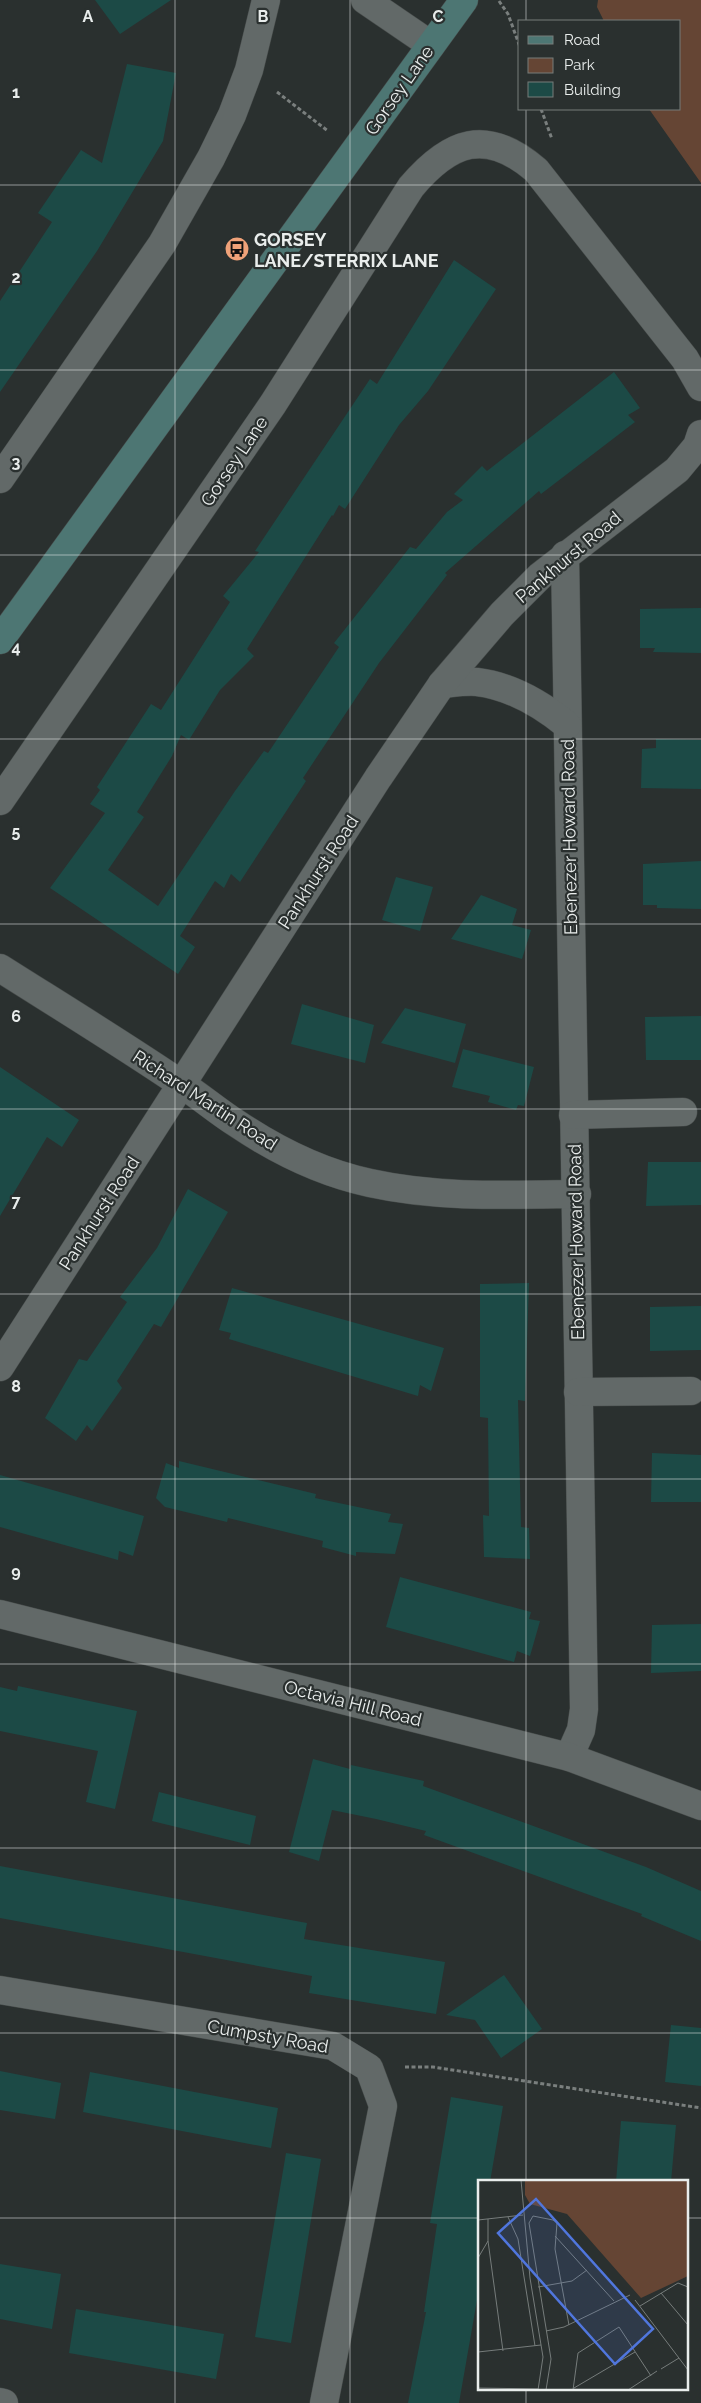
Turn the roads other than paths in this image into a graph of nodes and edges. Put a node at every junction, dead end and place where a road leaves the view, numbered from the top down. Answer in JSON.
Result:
{"nodes":[{"id":1,"x":266,"y":0,"type":"edge"},
{"id":2,"x":365,"y":0,"type":"edge"},
{"id":3,"x":464,"y":0,"type":"edge"},
{"id":4,"x":431,"y":45,"type":"junction"},
{"id":5,"x":701,"y":387,"type":"edge"},
{"id":6,"x":701,"y":434,"type":"edge"},
{"id":7,"x":0,"y":479,"type":"edge"},
{"id":8,"x":565,"y":555,"type":"junction"},
{"id":9,"x":0,"y":640,"type":"edge"},
{"id":10,"x":442,"y":684,"type":"junction"},
{"id":11,"x":567,"y":725,"type":"junction"},
{"id":12,"x":0,"y":801,"type":"edge"},
{"id":13,"x":0,"y":968,"type":"edge"},
{"id":14,"x":182,"y":1084,"type":"junction"},
{"id":15,"x":683,"y":1112,"type":"dead end"},
{"id":16,"x":573,"y":1115,"type":"junction"},
{"id":17,"x":577,"y":1194,"type":"junction"},
{"id":18,"x":0,"y":1367,"type":"edge"},
{"id":19,"x":691,"y":1391,"type":"dead end"},
{"id":20,"x":578,"y":1392,"type":"junction"},
{"id":21,"x":0,"y":1614,"type":"edge"},
{"id":22,"x":569,"y":1757,"type":"junction"},
{"id":23,"x":701,"y":1806,"type":"edge"},
{"id":24,"x":0,"y":1990,"type":"edge"},
{"id":25,"x":0,"y":2402,"type":"edge"},
{"id":26,"x":4,"y":2403,"type":"edge"},
{"id":27,"x":324,"y":2403,"type":"edge"}],
"edges":[{"from":1,"to":7,"type":"street"},
{"from":2,"to":4,"type":"street"},
{"from":3,"to":4,"type":"main road","name":"Gorsey Lane"},
{"from":4,"to":9,"type":"main road","name":"Gorsey Lane"},
{"from":5,"to":12,"type":"street","name":"Gorsey Lane"},
{"from":6,"to":8,"type":"street","name":"Pankhurst Road"},
{"from":8,"to":10,"type":"street","name":"Pankhurst Road"},
{"from":8,"to":11,"type":"street","name":"Ebenezer Howard Road"},
{"from":10,"to":11,"type":"street","name":"Ebenezer Howard Road"},
{"from":10,"to":14,"type":"street","name":"Pankhurst Road"},
{"from":11,"to":16,"type":"street","name":"Ebenezer Howard Road"},
{"from":13,"to":14,"type":"street","name":"Richard Martin Road"},
{"from":14,"to":17,"type":"street","name":"Richard Martin Road"},
{"from":14,"to":18,"type":"street","name":"Pankhurst Road"},
{"from":15,"to":16,"type":"street"},
{"from":16,"to":17,"type":"street","name":"Ebenezer Howard Road"},
{"from":17,"to":20,"type":"street","name":"Ebenezer Howard Road"},
{"from":19,"to":20,"type":"street"},
{"from":20,"to":22,"type":"street","name":"Ebenezer Howard Road"},
{"from":21,"to":22,"type":"street","name":"Octavia Hill Road"},
{"from":22,"to":23,"type":"street","name":"Octavia Hill Road"},
{"from":24,"to":27,"type":"street","name":"Cumpsty Road"},
{"from":25,"to":26,"type":"street"}]}
